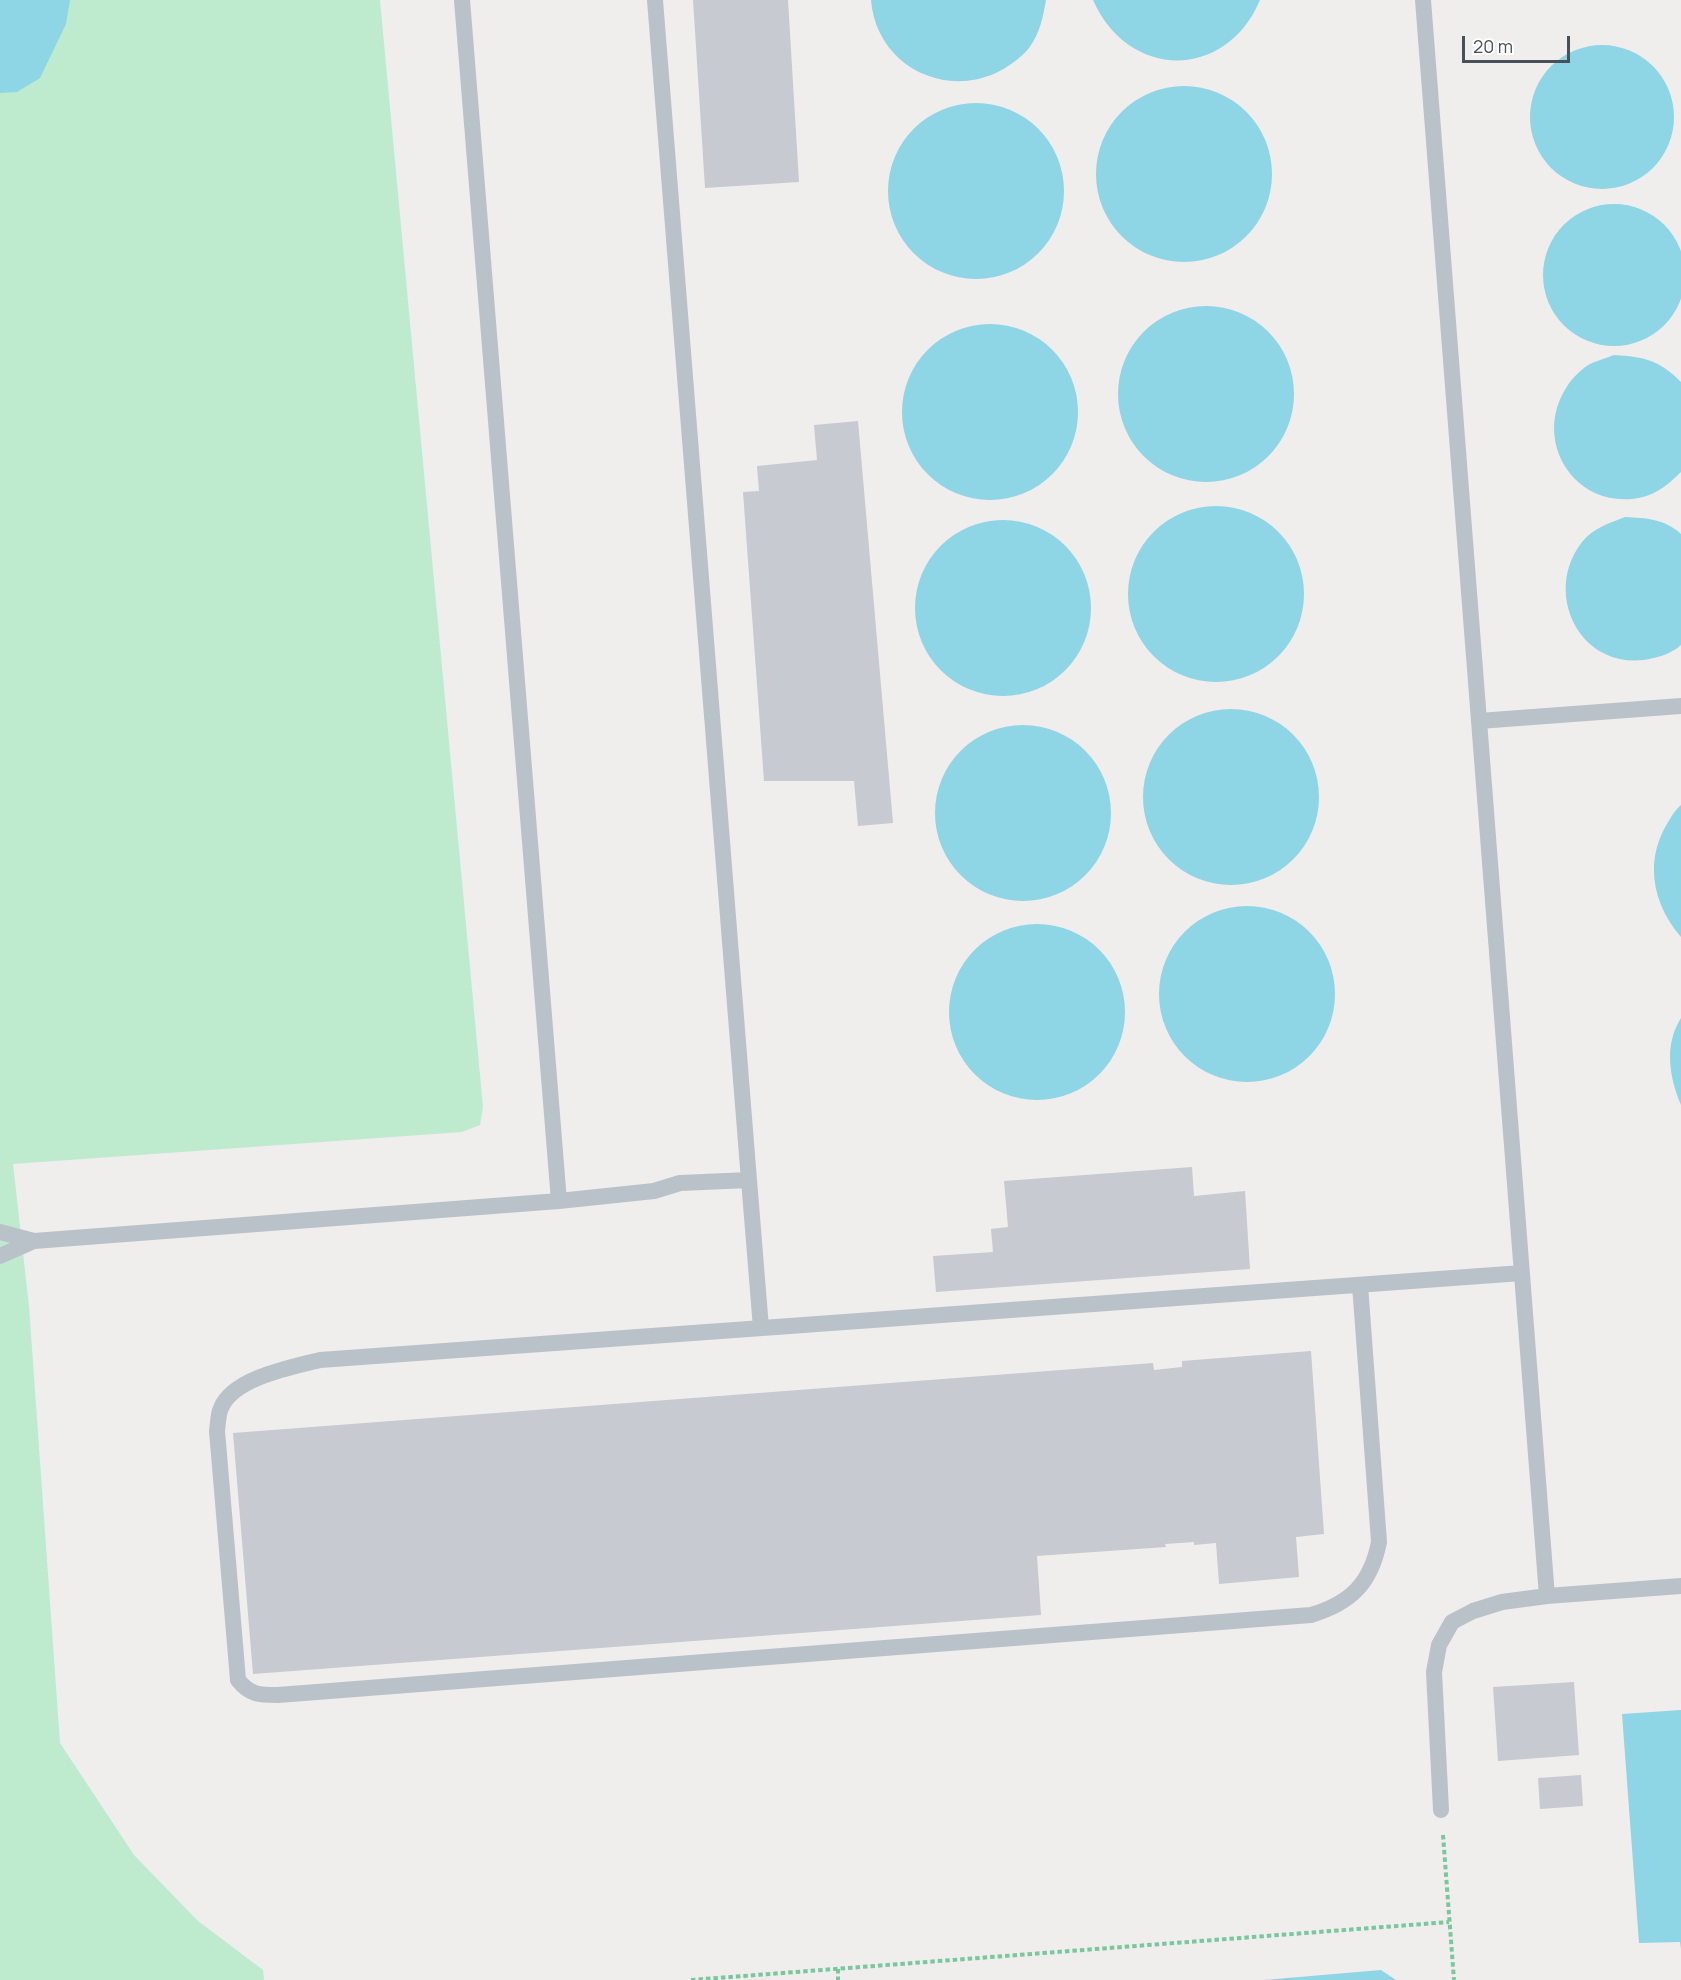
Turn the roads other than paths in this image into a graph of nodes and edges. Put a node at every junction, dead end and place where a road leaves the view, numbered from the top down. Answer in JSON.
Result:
{"nodes":[{"id":1,"x":462,"y":0,"type":"edge"},
{"id":2,"x":655,"y":0,"type":"edge"},
{"id":3,"x":1423,"y":0,"type":"edge"},
{"id":4,"x":1681,"y":706,"type":"edge"},
{"id":5,"x":1479,"y":721,"type":"junction"},
{"id":6,"x":749,"y":1180,"type":"junction"},
{"id":7,"x":559,"y":1201,"type":"junction"},
{"id":8,"x":0,"y":1232,"type":"edge"},
{"id":9,"x":34,"y":1241,"type":"junction"},
{"id":10,"x":0,"y":1256,"type":"edge"},
{"id":11,"x":1521,"y":1273,"type":"junction"},
{"id":12,"x":1360,"y":1285,"type":"junction"},
{"id":13,"x":761,"y":1328,"type":"junction"},
{"id":14,"x":1681,"y":1586,"type":"edge"},
{"id":15,"x":1546,"y":1596,"type":"junction"},
{"id":16,"x":1441,"y":1810,"type":"road end"}],
"edges":[{"from":1,"to":7,"type":"lane"},
{"from":2,"to":6,"type":"lane"},
{"from":3,"to":5,"type":"lane"},
{"from":4,"to":5,"type":"lane"},
{"from":5,"to":11,"type":"lane"},
{"from":6,"to":7,"type":"lane"},
{"from":6,"to":13,"type":"lane"},
{"from":7,"to":9,"type":"lane"},
{"from":8,"to":9,"type":"lane"},
{"from":9,"to":10,"type":"lane"},
{"from":11,"to":12,"type":"lane"},
{"from":11,"to":15,"type":"lane"},
{"from":12,"to":13,"type":"lane"},
{"from":12,"to":13,"type":"lane"},
{"from":14,"to":15,"type":"lane"},
{"from":15,"to":16,"type":"lane"}]}
